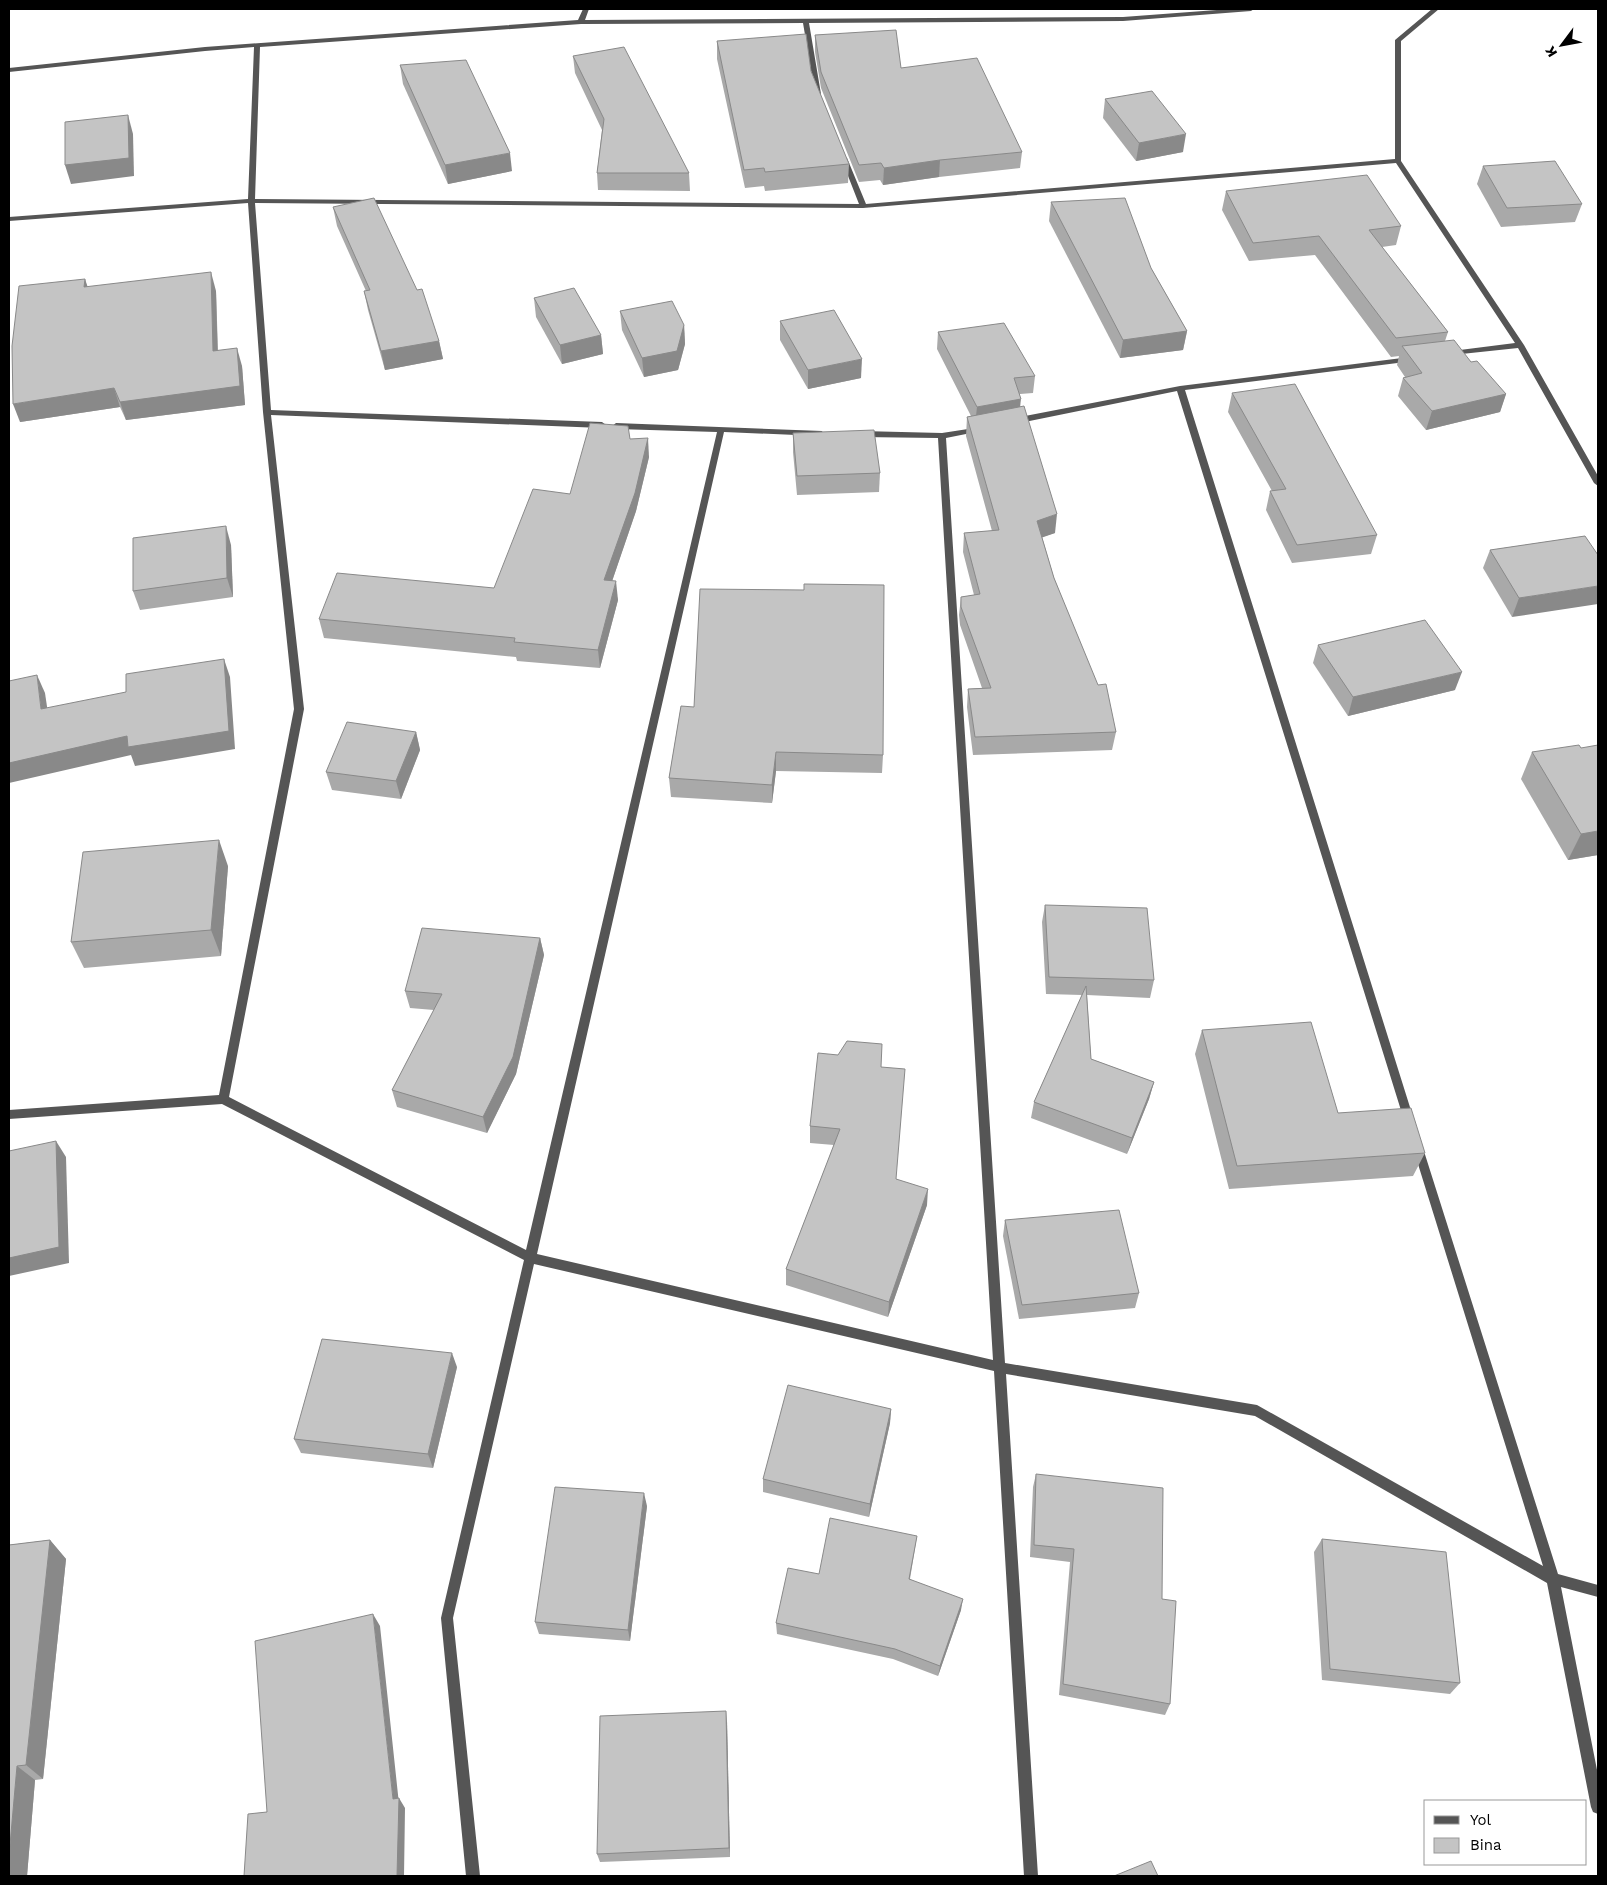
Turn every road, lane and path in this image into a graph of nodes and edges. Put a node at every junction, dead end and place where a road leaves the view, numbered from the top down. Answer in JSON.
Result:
{"nodes":[{"id":1,"x":586,"y":9,"type":"edge"},
{"id":2,"x":1251,"y":9,"type":"edge"},
{"id":3,"x":1436,"y":9,"type":"edge"},
{"id":4,"x":806,"y":21,"type":"junction"},
{"id":5,"x":581,"y":22,"type":"junction"},
{"id":6,"x":257,"y":45,"type":"junction"},
{"id":7,"x":9,"y":70,"type":"edge"},
{"id":8,"x":820,"y":98,"type":"edge"},
{"id":9,"x":842,"y":152,"type":"edge"},
{"id":10,"x":1398,"y":161,"type":"junction"},
{"id":11,"x":251,"y":201,"type":"junction"},
{"id":12,"x":863,"y":206,"type":"junction"},
{"id":13,"x":9,"y":219,"type":"edge"},
{"id":14,"x":1520,"y":345,"type":"junction"},
{"id":15,"x":1442,"y":354,"type":"edge"},
{"id":16,"x":1423,"y":357,"type":"edge"},
{"id":17,"x":1180,"y":388,"type":"junction"},
{"id":18,"x":267,"y":412,"type":"junction"},
{"id":19,"x":1009,"y":423,"type":"edge"},
{"id":20,"x":990,"y":427,"type":"edge"},
{"id":21,"x":721,"y":430,"type":"junction"},
{"id":22,"x":827,"y":433,"type":"edge"},
{"id":23,"x":856,"y":434,"type":"edge"},
{"id":24,"x":942,"y":436,"type":"junction"},
{"id":25,"x":1598,"y":483,"type":"edge"},
{"id":26,"x":223,"y":1099,"type":"junction"},
{"id":27,"x":9,"y":1115,"type":"edge"},
{"id":28,"x":531,"y":1258,"type":"junction"},
{"id":29,"x":999,"y":1367,"type":"junction"},
{"id":30,"x":1553,"y":1579,"type":"junction"},
{"id":31,"x":1598,"y":1591,"type":"edge"},
{"id":32,"x":1598,"y":1807,"type":"edge"},
{"id":33,"x":473,"y":1876,"type":"edge"},
{"id":34,"x":1031,"y":1876,"type":"edge"}],
"edges":[{"from":1,"to":5,"type":"street"},
{"from":2,"to":4,"type":"street"},
{"from":3,"to":10,"type":"street"},
{"from":4,"to":5,"type":"street"},
{"from":4,"to":8,"type":"street"},
{"from":5,"to":6,"type":"street"},
{"from":6,"to":7,"type":"street"},
{"from":6,"to":11,"type":"street"},
{"from":9,"to":12,"type":"street"},
{"from":10,"to":12,"type":"street"},
{"from":10,"to":14,"type":"street"},
{"from":11,"to":12,"type":"street"},
{"from":11,"to":13,"type":"street"},
{"from":11,"to":18,"type":"street"},
{"from":14,"to":15,"type":"street"},
{"from":14,"to":25,"type":"street"},
{"from":16,"to":17,"type":"street"},
{"from":17,"to":19,"type":"street"},
{"from":17,"to":30,"type":"street"},
{"from":18,"to":21,"type":"street"},
{"from":18,"to":26,"type":"street"},
{"from":20,"to":24,"type":"street"},
{"from":21,"to":22,"type":"street"},
{"from":21,"to":28,"type":"street"},
{"from":23,"to":24,"type":"street"},
{"from":24,"to":29,"type":"street"},
{"from":26,"to":27,"type":"street"},
{"from":26,"to":28,"type":"street"},
{"from":28,"to":29,"type":"street"},
{"from":28,"to":33,"type":"street"},
{"from":29,"to":30,"type":"street"},
{"from":29,"to":34,"type":"street"},
{"from":30,"to":31,"type":"street"},
{"from":30,"to":32,"type":"street"}]}
